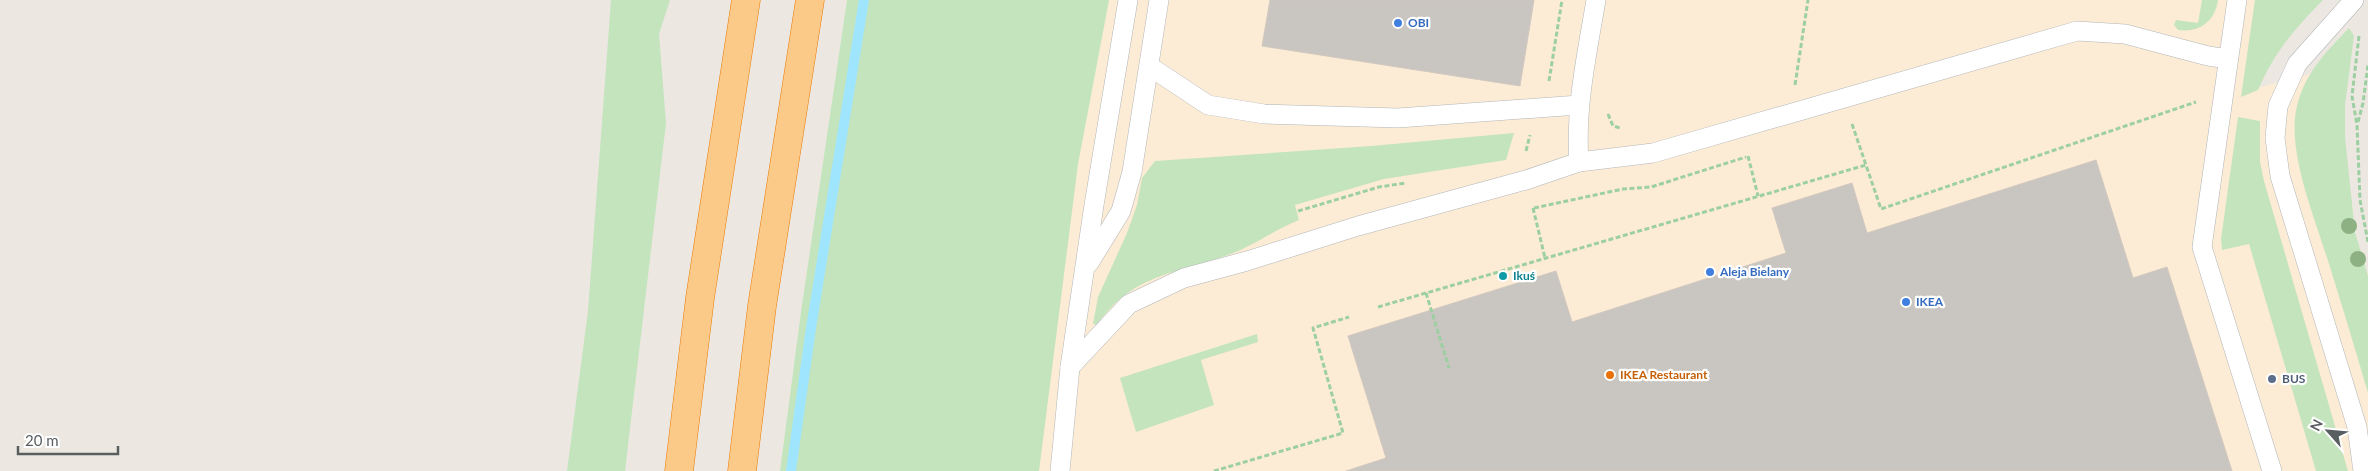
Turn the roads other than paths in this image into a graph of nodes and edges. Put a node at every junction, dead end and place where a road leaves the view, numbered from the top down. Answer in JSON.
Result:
{"nodes":[{"id":1,"x":746,"y":0,"type":"edge"},
{"id":2,"x":810,"y":0,"type":"edge"},
{"id":3,"x":1128,"y":0,"type":"edge"},
{"id":4,"x":1159,"y":0,"type":"edge"},
{"id":5,"x":1596,"y":0,"type":"edge"},
{"id":6,"x":2237,"y":0,"type":"edge"},
{"id":7,"x":2354,"y":0,"type":"edge"},
{"id":8,"x":2228,"y":59,"type":"junction"},
{"id":9,"x":1149,"y":66,"type":"junction"},
{"id":10,"x":1579,"y":105,"type":"junction"},
{"id":11,"x":1579,"y":162,"type":"junction"},
{"id":12,"x":1085,"y":269,"type":"junction"},
{"id":13,"x":1070,"y":367,"type":"junction"},
{"id":14,"x":679,"y":471,"type":"edge"},
{"id":15,"x":742,"y":471,"type":"edge"},
{"id":16,"x":1060,"y":471,"type":"edge"},
{"id":17,"x":2272,"y":471,"type":"edge"},
{"id":18,"x":2363,"y":471,"type":"edge"}],
"edges":[{"from":1,"to":14,"type":"highway"},
{"from":2,"to":15,"type":"highway"},
{"from":3,"to":12,"type":"lane"},
{"from":4,"to":9,"type":"lane"},
{"from":5,"to":10,"type":"lane"},
{"from":6,"to":8,"type":"lane"},
{"from":7,"to":18,"type":"lane"},
{"from":8,"to":11,"type":"lane"},
{"from":8,"to":17,"type":"lane"},
{"from":9,"to":10,"type":"lane"},
{"from":9,"to":12,"type":"lane"},
{"from":10,"to":11,"type":"lane"},
{"from":11,"to":13,"type":"lane"},
{"from":12,"to":13,"type":"lane"},
{"from":13,"to":16,"type":"lane"}]}
